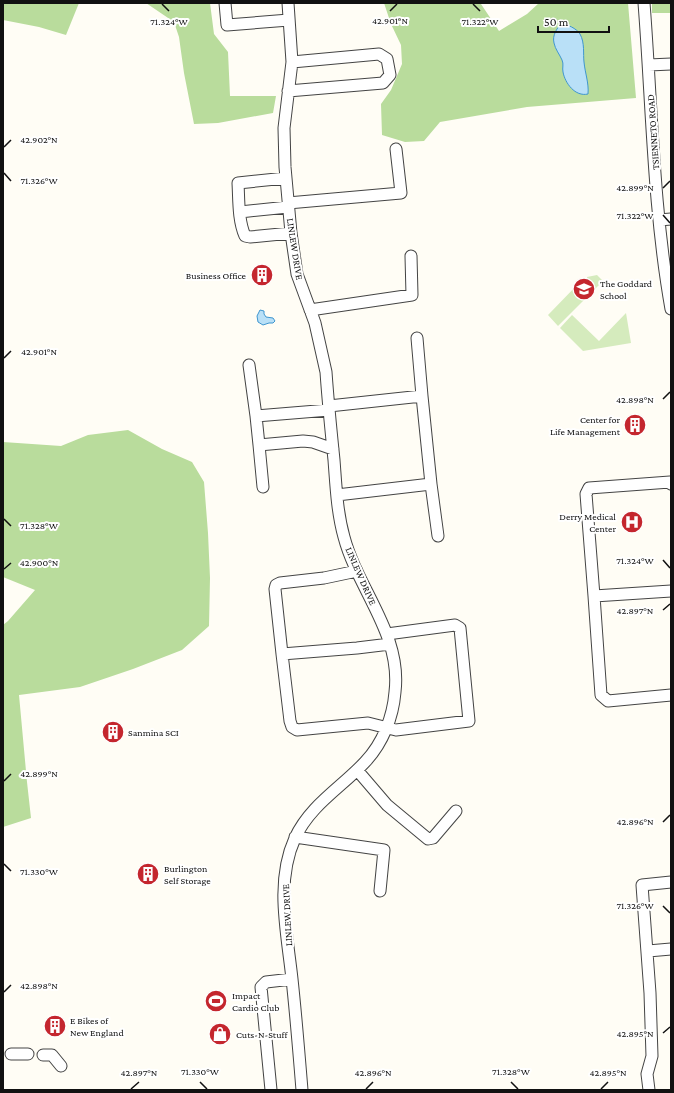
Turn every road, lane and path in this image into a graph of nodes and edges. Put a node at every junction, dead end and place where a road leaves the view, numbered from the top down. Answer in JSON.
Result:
{"nodes":[{"id":1,"x":225,"y":3,"type":"edge"},
{"id":2,"x":288,"y":3,"type":"edge"},
{"id":3,"x":644,"y":3,"type":"edge"},
{"id":4,"x":289,"y":20,"type":"junction"},
{"id":5,"x":292,"y":62,"type":"junction"},
{"id":6,"x":671,"y":64,"type":"edge"},
{"id":7,"x":649,"y":65,"type":"junction"},
{"id":8,"x":288,"y":91,"type":"junction"},
{"id":9,"x":396,"y":148,"type":"dead end"},
{"id":10,"x":286,"y":178,"type":"junction"},
{"id":11,"x":288,"y":205,"type":"junction"},
{"id":12,"x":240,"y":212,"type":"junction"},
{"id":13,"x":671,"y":219,"type":"edge"},
{"id":14,"x":659,"y":220,"type":"junction"},
{"id":15,"x":291,"y":233,"type":"junction"},
{"id":16,"x":411,"y":256,"type":"dead end"},
{"id":17,"x":671,"y":309,"type":"edge"},
{"id":18,"x":310,"y":310,"type":"junction"},
{"id":19,"x":418,"y":338,"type":"dead end"},
{"id":20,"x":249,"y":365,"type":"dead end"},
{"id":21,"x":422,"y":396,"type":"junction"},
{"id":22,"x":329,"y":408,"type":"junction"},
{"id":23,"x":256,"y":416,"type":"junction"},
{"id":24,"x":260,"y":445,"type":"junction"},
{"id":25,"x":333,"y":449,"type":"junction"},
{"id":26,"x":431,"y":484,"type":"junction"},
{"id":27,"x":671,"y":484,"type":"edge"},
{"id":28,"x":263,"y":487,"type":"dead end"},
{"id":29,"x":337,"y":495,"type":"junction"},
{"id":30,"x":438,"y":536,"type":"dead end"},
{"id":31,"x":357,"y":572,"type":"junction"},
{"id":32,"x":671,"y":592,"type":"edge"},
{"id":33,"x":594,"y":596,"type":"junction"},
{"id":34,"x":389,"y":639,"type":"junction"},
{"id":35,"x":282,"y":654,"type":"junction"},
{"id":36,"x":671,"y":695,"type":"edge"},
{"id":37,"x":386,"y":728,"type":"junction"},
{"id":38,"x":357,"y":770,"type":"junction"},
{"id":39,"x":456,"y":811,"type":"dead end"},
{"id":40,"x":295,"y":837,"type":"junction"},
{"id":41,"x":671,"y":882,"type":"edge"},
{"id":42,"x":380,"y":891,"type":"dead end"},
{"id":43,"x":671,"y":949,"type":"edge"},
{"id":44,"x":648,"y":951,"type":"junction"},
{"id":45,"x":292,"y":979,"type":"junction"},
{"id":46,"x":11,"y":1054,"type":"dead end"},
{"id":47,"x":28,"y":1054,"type":"dead end"},
{"id":48,"x":43,"y":1055,"type":"dead end"},
{"id":49,"x":61,"y":1066,"type":"dead end"},
{"id":50,"x":271,"y":1090,"type":"edge"},
{"id":51,"x":302,"y":1090,"type":"edge"},
{"id":52,"x":649,"y":1090,"type":"edge"}],
"edges":[{"from":1,"to":4,"type":"street"},
{"from":2,"to":4,"type":"street","name":"LINLEW DRIVE"},
{"from":3,"to":7,"type":"street","name":"TSIENNETO ROAD"},
{"from":4,"to":5,"type":"street","name":"LINLEW DRIVE"},
{"from":5,"to":8,"type":"street","name":"LINLEW DRIVE"},
{"from":5,"to":8,"type":"street"},
{"from":6,"to":7,"type":"street"},
{"from":7,"to":14,"type":"street","name":"TSIENNETO ROAD"},
{"from":8,"to":10,"type":"street","name":"LINLEW DRIVE"},
{"from":9,"to":11,"type":"street"},
{"from":10,"to":11,"type":"street","name":"LINLEW DRIVE"},
{"from":10,"to":12,"type":"street"},
{"from":11,"to":12,"type":"street"},
{"from":11,"to":15,"type":"street","name":"LINLEW DRIVE"},
{"from":12,"to":15,"type":"street"},
{"from":13,"to":14,"type":"street"},
{"from":14,"to":17,"type":"street","name":"TSIENNETO ROAD"},
{"from":15,"to":18,"type":"street","name":"LINLEW DRIVE"},
{"from":16,"to":18,"type":"street"},
{"from":18,"to":22,"type":"street","name":"LINLEW DRIVE"},
{"from":19,"to":21,"type":"street"},
{"from":20,"to":23,"type":"street"},
{"from":21,"to":22,"type":"street"},
{"from":21,"to":26,"type":"street"},
{"from":22,"to":23,"type":"street"},
{"from":22,"to":25,"type":"street","name":"LINLEW DRIVE"},
{"from":23,"to":24,"type":"street"},
{"from":24,"to":25,"type":"street"},
{"from":24,"to":28,"type":"street"},
{"from":25,"to":29,"type":"street","name":"LINLEW DRIVE"},
{"from":26,"to":29,"type":"street"},
{"from":26,"to":30,"type":"street"},
{"from":27,"to":33,"type":"street"},
{"from":29,"to":31,"type":"street","name":"LINLEW DRIVE"},
{"from":31,"to":34,"type":"street","name":"LINLEW DRIVE"},
{"from":31,"to":35,"type":"street"},
{"from":32,"to":33,"type":"street"},
{"from":33,"to":36,"type":"street"},
{"from":34,"to":35,"type":"street"},
{"from":34,"to":37,"type":"street","name":"LINLEW DRIVE"},
{"from":34,"to":37,"type":"street"},
{"from":35,"to":37,"type":"street"},
{"from":37,"to":38,"type":"street","name":"LINLEW DRIVE"},
{"from":38,"to":39,"type":"street"},
{"from":38,"to":40,"type":"street","name":"LINLEW DRIVE"},
{"from":40,"to":42,"type":"street"},
{"from":40,"to":45,"type":"street","name":"LINLEW DRIVE"},
{"from":41,"to":44,"type":"street"},
{"from":43,"to":44,"type":"street"},
{"from":44,"to":52,"type":"street"},
{"from":45,"to":50,"type":"street"},
{"from":45,"to":51,"type":"street","name":"LINLEW DRIVE"},
{"from":46,"to":47,"type":"street"},
{"from":48,"to":49,"type":"street"}]}
